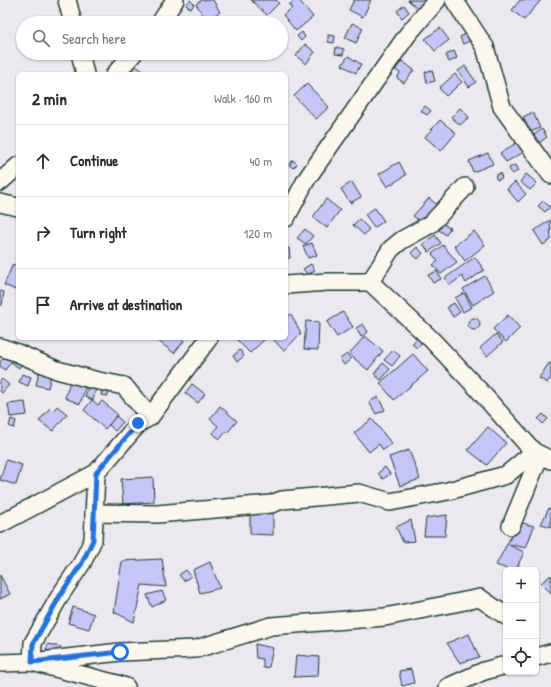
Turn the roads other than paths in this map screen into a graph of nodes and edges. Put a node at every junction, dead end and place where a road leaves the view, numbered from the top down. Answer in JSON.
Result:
{"nodes":[{"id":1,"x":67,"y":0,"type":"edge"},
{"id":2,"x":175,"y":0,"type":"edge"},
{"id":3,"x":437,"y":0,"type":"edge"},
{"id":4,"x":454,"y":0,"type":"edge"},
{"id":5,"x":71,"y":16,"type":"edge"},
{"id":6,"x":165,"y":16,"type":"edge"},
{"id":7,"x":82,"y":60,"type":"edge"},
{"id":8,"x":128,"y":60,"type":"edge"},
{"id":9,"x":85,"y":72,"type":"edge"},
{"id":10,"x":117,"y":72,"type":"edge"},
{"id":11,"x":16,"y":168,"type":"edge"},
{"id":12,"x":551,"y":175,"type":"edge"},
{"id":13,"x":0,"y":182,"type":"edge"},
{"id":14,"x":465,"y":187,"type":"dead end"},
{"id":15,"x":0,"y":203,"type":"edge"},
{"id":16,"x":16,"y":207,"type":"edge"},
{"id":17,"x":288,"y":214,"type":"edge"},
{"id":18,"x":370,"y":282,"type":"junction"},
{"id":19,"x":288,"y":284,"type":"edge"},
{"id":20,"x":208,"y":340,"type":"edge"},
{"id":21,"x":0,"y":347,"type":"edge"},
{"id":22,"x":150,"y":417,"type":"junction"},
{"id":23,"x":542,"y":456,"type":"edge"},
{"id":24,"x":96,"y":473,"type":"junction"},
{"id":25,"x":94,"y":513,"type":"junction"},
{"id":26,"x":0,"y":524,"type":"edge"},
{"id":27,"x":511,"y":526,"type":"dead end"},
{"id":28,"x":503,"y":614,"type":"edge"},
{"id":29,"x":551,"y":653,"type":"edge"},
{"id":30,"x":539,"y":657,"type":"edge"},
{"id":31,"x":32,"y":662,"type":"junction"},
{"id":32,"x":0,"y":663,"type":"edge"},
{"id":33,"x":503,"y":666,"type":"edge"},
{"id":34,"x":126,"y":687,"type":"edge"},
{"id":35,"x":448,"y":687,"type":"edge"}],
"edges":[{"from":1,"to":5,"type":"street"},
{"from":2,"to":6,"type":"street"},
{"from":3,"to":17,"type":"street"},
{"from":4,"to":12,"type":"street"},
{"from":7,"to":9,"type":"street"},
{"from":8,"to":10,"type":"street"},
{"from":11,"to":13,"type":"street"},
{"from":14,"to":18,"type":"street"},
{"from":15,"to":16,"type":"street"},
{"from":18,"to":19,"type":"street"},
{"from":18,"to":23,"type":"street"},
{"from":20,"to":22,"type":"street"},
{"from":21,"to":22,"type":"street"},
{"from":22,"to":24,"type":"street"},
{"from":23,"to":25,"type":"street"},
{"from":23,"to":27,"type":"street"},
{"from":24,"to":25,"type":"street"},
{"from":24,"to":26,"type":"street"},
{"from":25,"to":31,"type":"street"},
{"from":28,"to":31,"type":"street"},
{"from":29,"to":30,"type":"street"},
{"from":31,"to":32,"type":"street"},
{"from":31,"to":34,"type":"street"},
{"from":33,"to":35,"type":"street"}]}
